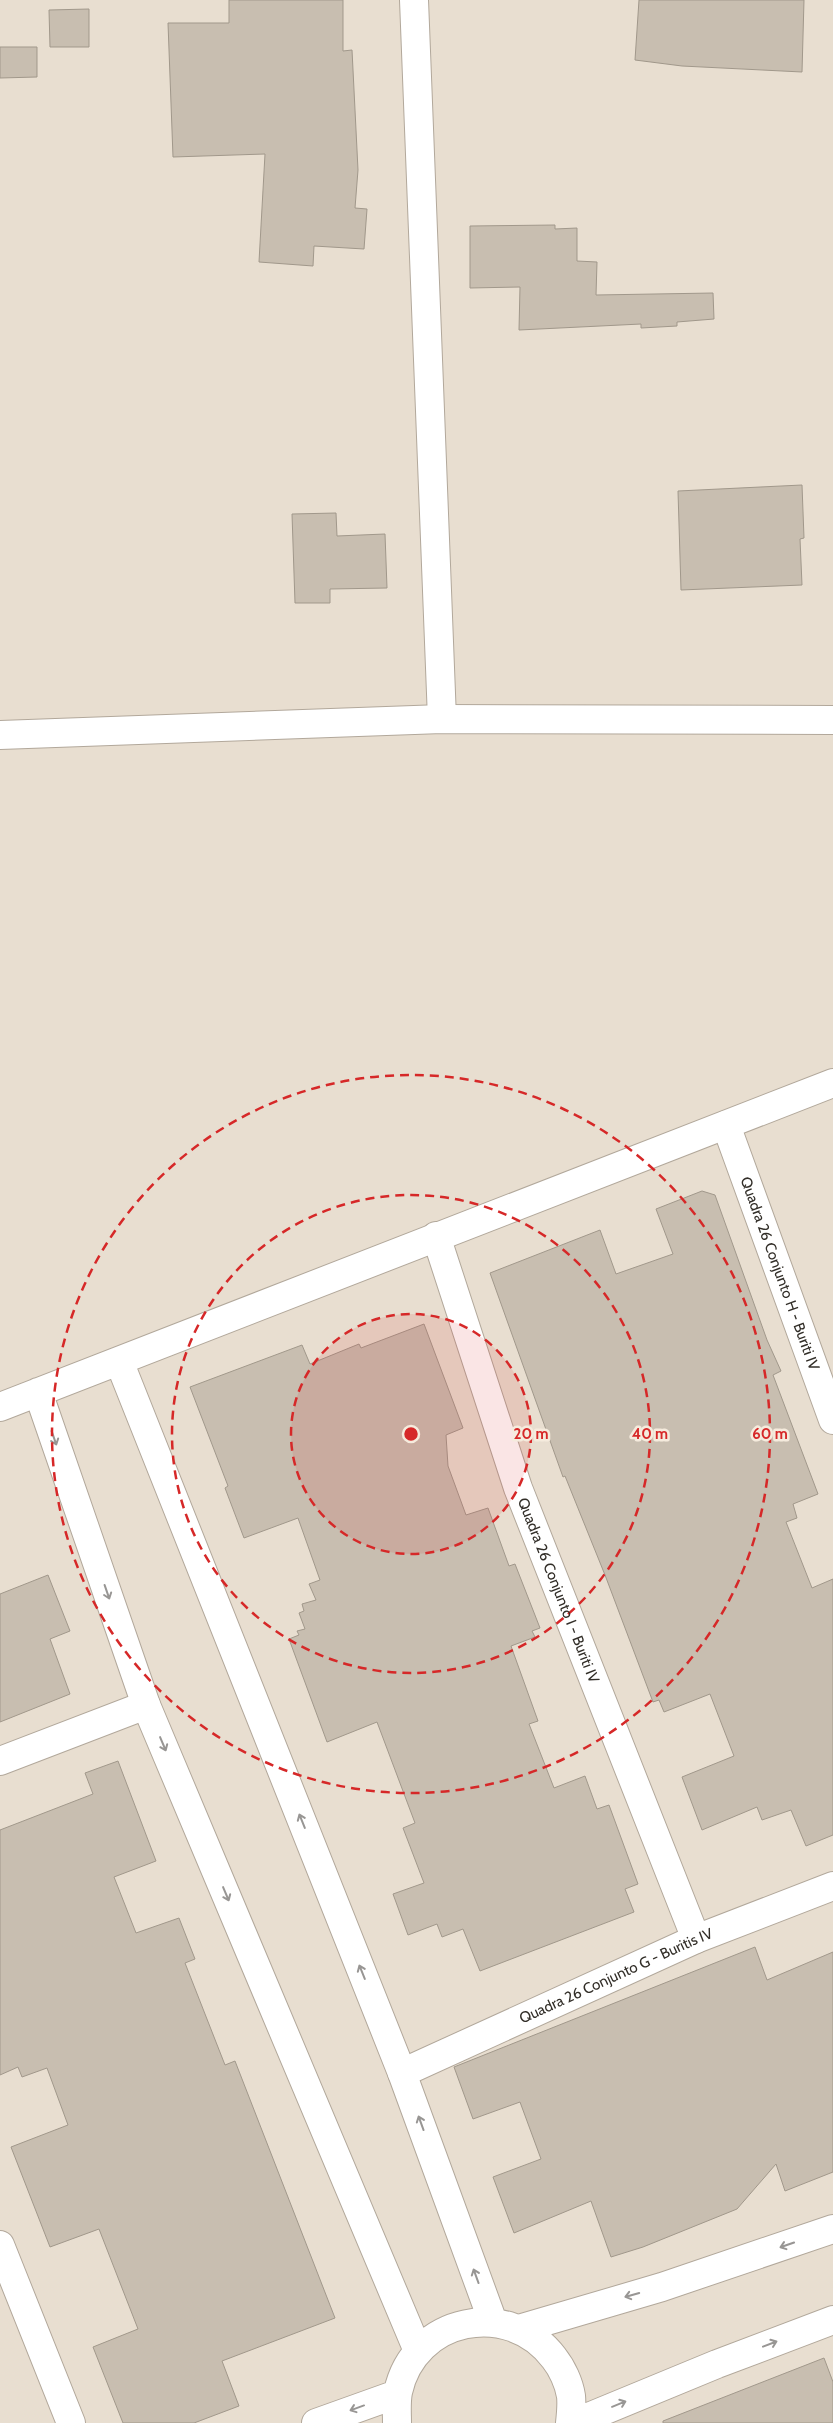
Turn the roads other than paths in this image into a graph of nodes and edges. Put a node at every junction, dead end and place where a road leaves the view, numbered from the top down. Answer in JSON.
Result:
{"nodes":[{"id":1,"x":414,"y":0,"type":"edge"},
{"id":2,"x":442,"y":719,"type":"junction"},
{"id":3,"x":833,"y":720,"type":"edge"},
{"id":4,"x":0,"y":736,"type":"edge"},
{"id":5,"x":833,"y":1083,"type":"edge"},
{"id":6,"x":726,"y":1125,"type":"junction"},
{"id":7,"x":436,"y":1236,"type":"junction"},
{"id":8,"x":120,"y":1361,"type":"junction"},
{"id":9,"x":38,"y":1392,"type":"junction"},
{"id":10,"x":0,"y":1407,"type":"edge"},
{"id":11,"x":833,"y":1420,"type":"edge"},
{"id":12,"x":146,"y":1705,"type":"junction"},
{"id":13,"x":0,"y":1761,"type":"edge"},
{"id":14,"x":833,"y":1886,"type":"edge"},
{"id":15,"x":696,"y":1939,"type":"junction"},
{"id":16,"x":402,"y":2073,"type":"junction"},
{"id":17,"x":833,"y":2229,"type":"edge"},
{"id":18,"x":0,"y":2245,"type":"edge"},
{"id":19,"x":833,"y":2320,"type":"edge"},
{"id":20,"x":492,"y":2322,"type":"junction"},
{"id":21,"x":519,"y":2329,"type":"junction"},
{"id":22,"x":418,"y":2351,"type":"junction"},
{"id":23,"x":397,"y":2394,"type":"junction"},
{"id":24,"x":70,"y":2423,"type":"edge"},
{"id":25,"x":316,"y":2423,"type":"edge"},
{"id":26,"x":398,"y":2423,"type":"edge"},
{"id":27,"x":572,"y":2423,"type":"edge"}],
"edges":[{"from":1,"to":2,"type":"street"},
{"from":2,"to":3,"type":"street"},
{"from":2,"to":4,"type":"street"},
{"from":5,"to":6,"type":"street"},
{"from":6,"to":7,"type":"street"},
{"from":6,"to":11,"type":"street","name":"Quadra 26 Conjunto H - Buriti IV"},
{"from":7,"to":8,"type":"street"},
{"from":7,"to":15,"type":"street","name":"Quadra 26 Conjunto I - Buriti IV"},
{"from":8,"to":9,"type":"street"},
{"from":16,"to":8,"type":"street","one_way":true},
{"from":9,"to":10,"type":"street"},
{"from":9,"to":12,"type":"street","one_way":true},
{"from":12,"to":13,"type":"street"},
{"from":12,"to":22,"type":"street","one_way":true},
{"from":14,"to":15,"type":"street","name":"Quadra 26 Conjunto G - Buritis IV"},
{"from":15,"to":16,"type":"street","name":"Quadra 26 Conjunto G - Buritis IV"},
{"from":20,"to":16,"type":"street","one_way":true},
{"from":17,"to":21,"type":"street","one_way":true},
{"from":18,"to":24,"type":"street"},
{"from":27,"to":19,"type":"street","one_way":true},
{"from":20,"to":21,"type":"street"},
{"from":20,"to":22,"type":"street"},
{"from":21,"to":27,"type":"street"},
{"from":22,"to":23,"type":"street"},
{"from":23,"to":25,"type":"street","one_way":true},
{"from":23,"to":26,"type":"street"}]}
